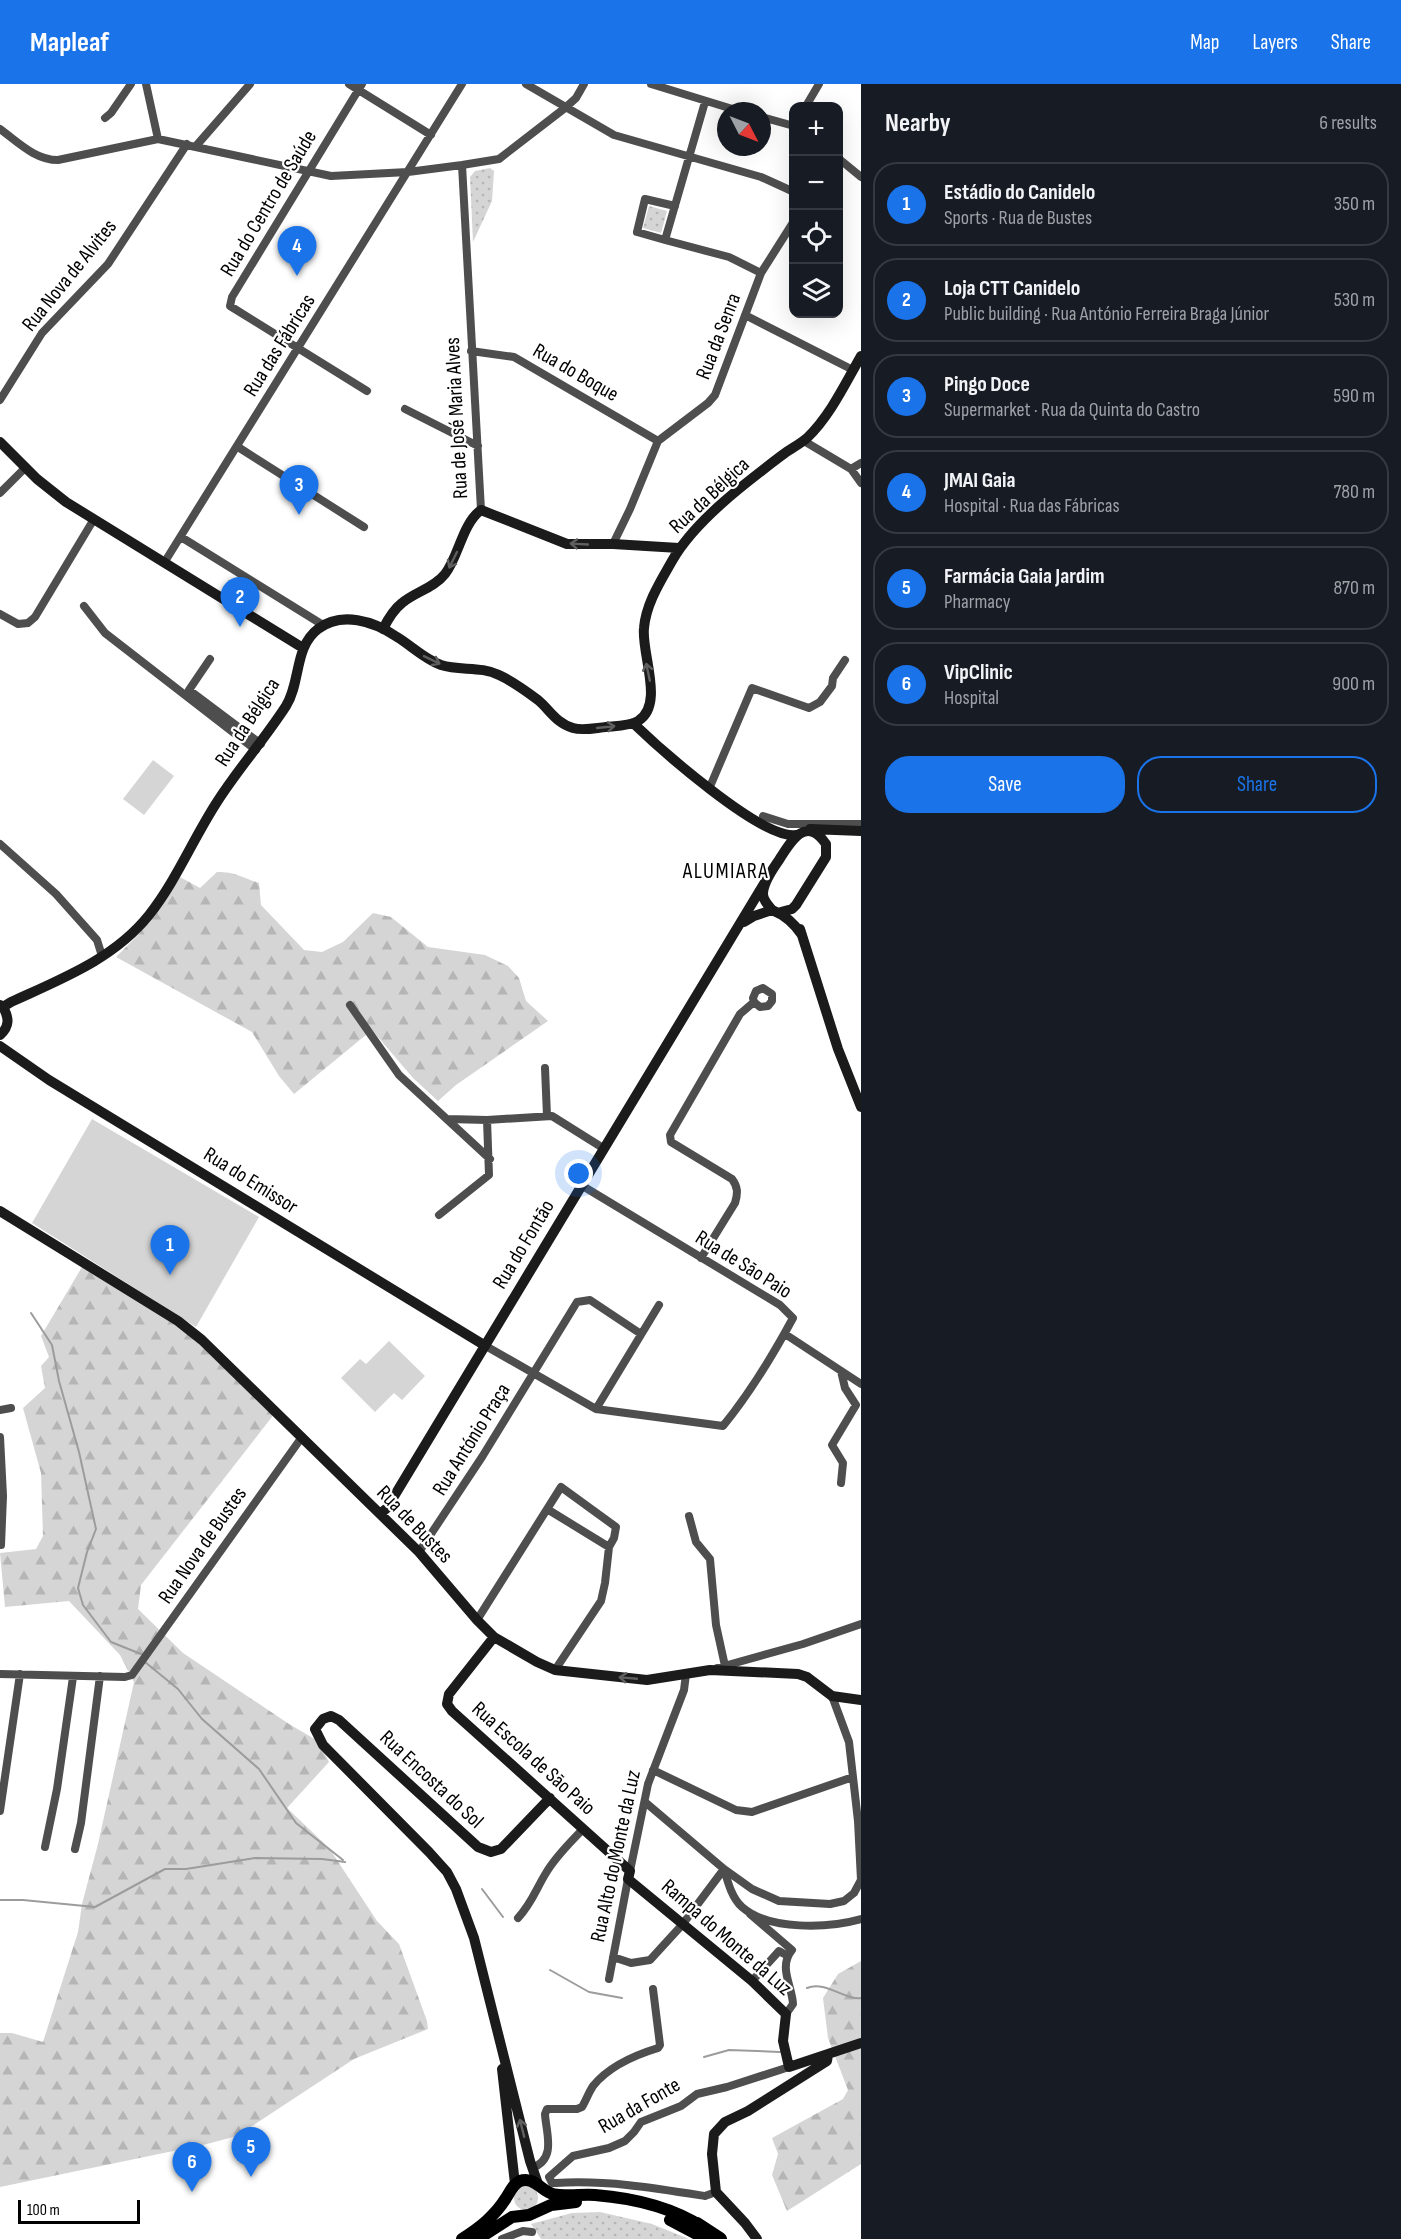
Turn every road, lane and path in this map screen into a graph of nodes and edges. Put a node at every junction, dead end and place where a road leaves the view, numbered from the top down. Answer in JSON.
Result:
{"nodes":[{"id":1,"x":131,"y":84,"type":"edge"},
{"id":2,"x":146,"y":84,"type":"edge"},
{"id":3,"x":250,"y":84,"type":"edge"},
{"id":4,"x":349,"y":84,"type":"edge"},
{"id":5,"x":462,"y":84,"type":"edge"},
{"id":6,"x":526,"y":84,"type":"edge"},
{"id":7,"x":584,"y":84,"type":"edge"},
{"id":8,"x":651,"y":84,"type":"edge"},
{"id":9,"x":819,"y":84,"type":"edge"},
{"id":10,"x":361,"y":87,"type":"edge"},
{"id":11,"x":705,"y":102,"type":"junction"},
{"id":12,"x":808,"y":102,"type":"edge"},
{"id":13,"x":717,"y":105,"type":"edge"},
{"id":14,"x":565,"y":108,"type":"junction"},
{"id":15,"x":105,"y":118,"type":"dead end"},
{"id":16,"x":771,"y":120,"type":"edge"},
{"id":17,"x":789,"y":125,"type":"edge"},
{"id":18,"x":0,"y":129,"type":"edge"},
{"id":19,"x":431,"y":135,"type":"junction"},
{"id":20,"x":158,"y":139,"type":"junction"},
{"id":21,"x":187,"y":144,"type":"junction"},
{"id":22,"x":196,"y":146,"type":"junction"},
{"id":23,"x":689,"y":156,"type":"junction"},
{"id":24,"x":843,"y":161,"type":"edge"},
{"id":25,"x":462,"y":165,"type":"junction"},
{"id":26,"x":308,"y":172,"type":"junction"},
{"id":27,"x":408,"y":172,"type":"junction"},
{"id":28,"x":861,"y":177,"type":"edge"},
{"id":29,"x":789,"y":190,"type":"edge"},
{"id":30,"x":675,"y":206,"type":"junction"},
{"id":31,"x":789,"y":229,"type":"edge"},
{"id":32,"x":665,"y":240,"type":"junction"},
{"id":33,"x":761,"y":273,"type":"junction"},
{"id":34,"x":746,"y":315,"type":"junction"},
{"id":35,"x":297,"y":350,"type":"junction"},
{"id":36,"x":471,"y":351,"type":"junction"},
{"id":37,"x":861,"y":356,"type":"edge"},
{"id":38,"x":853,"y":370,"type":"junction"},
{"id":39,"x":367,"y":392,"type":"dead end"},
{"id":40,"x":0,"y":400,"type":"edge"},
{"id":41,"x":405,"y":409,"type":"dead end"},
{"id":42,"x":658,"y":441,"type":"junction"},
{"id":43,"x":804,"y":441,"type":"junction"},
{"id":44,"x":0,"y":442,"type":"edge"},
{"id":45,"x":478,"y":446,"type":"junction"},
{"id":46,"x":238,"y":447,"type":"junction"},
{"id":47,"x":861,"y":463,"type":"edge"},
{"id":48,"x":26,"y":467,"type":"junction"},
{"id":49,"x":851,"y":470,"type":"junction"},
{"id":50,"x":861,"y":483,"type":"edge"},
{"id":51,"x":0,"y":493,"type":"edge"},
{"id":52,"x":481,"y":510,"type":"junction"},
{"id":53,"x":94,"y":519,"type":"junction"},
{"id":54,"x":364,"y":527,"type":"dead end"},
{"id":55,"x":181,"y":537,"type":"junction"},
{"id":56,"x":613,"y":544,"type":"junction"},
{"id":57,"x":679,"y":548,"type":"junction"},
{"id":58,"x":164,"y":563,"type":"junction"},
{"id":59,"x":84,"y":606,"type":"dead end"},
{"id":60,"x":0,"y":614,"type":"edge"},
{"id":61,"x":323,"y":625,"type":"junction"},
{"id":62,"x":383,"y":629,"type":"junction"},
{"id":63,"x":303,"y":648,"type":"junction"},
{"id":64,"x":210,"y":659,"type":"dead end"},
{"id":65,"x":845,"y":660,"type":"dead end"},
{"id":66,"x":633,"y":723,"type":"junction"},
{"id":67,"x":258,"y":747,"type":"junction"},
{"id":68,"x":709,"y":789,"type":"junction"},
{"id":69,"x":762,"y":816,"type":"dead end"},
{"id":70,"x":861,"y":824,"type":"edge"},
{"id":71,"x":773,"y":831,"type":"junction"},
{"id":72,"x":861,"y":831,"type":"edge"},
{"id":73,"x":846,"y":832,"type":"junction"},
{"id":74,"x":800,"y":833,"type":"junction"},
{"id":75,"x":0,"y":844,"type":"edge"},
{"id":76,"x":781,"y":857,"type":"junction"},
{"id":77,"x":826,"y":857,"type":"junction"},
{"id":78,"x":768,"y":877,"type":"junction"},
{"id":79,"x":796,"y":905,"type":"junction"},
{"id":80,"x":776,"y":911,"type":"junction"},
{"id":81,"x":736,"y":932,"type":"junction"},
{"id":82,"x":802,"y":935,"type":"junction"},
{"id":83,"x":102,"y":956,"type":"junction"},
{"id":84,"x":754,"y":1002,"type":"dead end"},
{"id":85,"x":350,"y":1005,"type":"dead end"},
{"id":86,"x":2,"y":1006,"type":"edge"},
{"id":87,"x":0,"y":1035,"type":"edge"},
{"id":88,"x":0,"y":1046,"type":"edge"},
{"id":89,"x":545,"y":1068,"type":"dead end"},
{"id":90,"x":861,"y":1107,"type":"edge"},
{"id":91,"x":547,"y":1116,"type":"junction"},
{"id":92,"x":448,"y":1119,"type":"junction"},
{"id":93,"x":487,"y":1120,"type":"junction"},
{"id":94,"x":603,"y":1148,"type":"junction"},
{"id":95,"x":490,"y":1159,"type":"junction"},
{"id":96,"x":581,"y":1185,"type":"junction"},
{"id":97,"x":0,"y":1211,"type":"edge"},
{"id":98,"x":439,"y":1215,"type":"dead end"},
{"id":99,"x":701,"y":1258,"type":"junction"},
{"id":100,"x":659,"y":1305,"type":"dead end"},
{"id":101,"x":641,"y":1334,"type":"junction"},
{"id":102,"x":785,"y":1334,"type":"junction"},
{"id":103,"x":484,"y":1345,"type":"junction"},
{"id":104,"x":841,"y":1371,"type":"junction"},
{"id":105,"x":533,"y":1373,"type":"junction"},
{"id":106,"x":861,"y":1384,"type":"edge"},
{"id":107,"x":11,"y":1408,"type":"dead end"},
{"id":108,"x":597,"y":1409,"type":"junction"},
{"id":109,"x":0,"y":1410,"type":"edge"},
{"id":110,"x":0,"y":1437,"type":"edge"},
{"id":111,"x":302,"y":1437,"type":"junction"},
{"id":112,"x":841,"y":1483,"type":"dead end"},
{"id":113,"x":547,"y":1509,"type":"junction"},
{"id":114,"x":380,"y":1514,"type":"junction"},
{"id":115,"x":689,"y":1516,"type":"dead end"},
{"id":116,"x":1,"y":1545,"type":"edge"},
{"id":117,"x":609,"y":1547,"type":"junction"},
{"id":118,"x":419,"y":1552,"type":"junction"},
{"id":119,"x":477,"y":1620,"type":"junction"},
{"id":120,"x":861,"y":1624,"type":"edge"},
{"id":121,"x":494,"y":1637,"type":"junction"},
{"id":122,"x":725,"y":1666,"type":"junction"},
{"id":123,"x":555,"y":1670,"type":"junction"},
{"id":124,"x":710,"y":1670,"type":"junction"},
{"id":125,"x":0,"y":1674,"type":"edge"},
{"id":126,"x":20,"y":1674,"type":"junction"},
{"id":127,"x":686,"y":1674,"type":"junction"},
{"id":128,"x":100,"y":1676,"type":"junction"},
{"id":129,"x":73,"y":1677,"type":"junction"},
{"id":130,"x":832,"y":1696,"type":"junction"},
{"id":131,"x":861,"y":1700,"type":"edge"},
{"id":132,"x":653,"y":1770,"type":"junction"},
{"id":133,"x":853,"y":1777,"type":"junction"},
{"id":134,"x":550,"y":1798,"type":"junction"},
{"id":135,"x":645,"y":1802,"type":"junction"},
{"id":136,"x":0,"y":1811,"type":"edge"},
{"id":137,"x":583,"y":1829,"type":"junction"},
{"id":138,"x":45,"y":1847,"type":"dead end"},
{"id":139,"x":75,"y":1849,"type":"dead end"},
{"id":140,"x":724,"y":1869,"type":"junction"},
{"id":141,"x":629,"y":1875,"type":"junction"},
{"id":142,"x":743,"y":1908,"type":"junction"},
{"id":143,"x":518,"y":1918,"type":"dead end"},
{"id":144,"x":861,"y":1919,"type":"edge"},
{"id":145,"x":682,"y":1924,"type":"junction"},
{"id":146,"x":788,"y":1956,"type":"junction"},
{"id":147,"x":613,"y":1957,"type":"junction"},
{"id":148,"x":609,"y":1979,"type":"dead end"},
{"id":149,"x":752,"y":1981,"type":"junction"},
{"id":150,"x":653,"y":1989,"type":"dead end"},
{"id":151,"x":786,"y":2014,"type":"junction"},
{"id":152,"x":495,"y":2024,"type":"junction"},
{"id":153,"x":861,"y":2043,"type":"edge"},
{"id":154,"x":828,"y":2055,"type":"junction"},
{"id":155,"x":789,"y":2067,"type":"junction"},
{"id":156,"x":532,"y":2168,"type":"junction"},
{"id":157,"x":539,"y":2186,"type":"junction"},
{"id":158,"x":513,"y":2187,"type":"junction"},
{"id":159,"x":716,"y":2192,"type":"junction"},
{"id":160,"x":531,"y":2214,"type":"junction"},
{"id":161,"x":698,"y":2224,"type":"joint"},
{"id":162,"x":532,"y":2232,"type":"dead end"},
{"id":163,"x":462,"y":2239,"type":"edge"},
{"id":164,"x":478,"y":2239,"type":"edge"},
{"id":165,"x":502,"y":2239,"type":"edge"},
{"id":166,"x":706,"y":2239,"type":"edge"},
{"id":167,"x":718,"y":2239,"type":"edge"},
{"id":168,"x":757,"y":2239,"type":"edge"}],
"edges":[{"from":1,"to":15,"type":"street"},
{"from":2,"to":20,"type":"street"},
{"from":3,"to":22,"type":"street"},
{"from":4,"to":10,"type":"street"},
{"from":5,"to":19,"type":"street","name":"Rua das Fábricas"},
{"from":6,"to":14,"type":"street"},
{"from":7,"to":14,"type":"street"},
{"from":8,"to":11,"type":"street"},
{"from":9,"to":12,"type":"street"},
{"from":10,"to":19,"type":"street"},
{"from":10,"to":26,"type":"street","name":"Rua do Centro de Saúde"},
{"from":11,"to":13,"type":"street"},
{"from":11,"to":23,"type":"street"},
{"from":14,"to":23,"type":"street"},
{"from":14,"to":25,"type":"street"},
{"from":16,"to":17,"type":"street"},
{"from":18,"to":20,"type":"street"},
{"from":19,"to":27,"type":"street","name":"Rua das Fábricas"},
{"from":20,"to":21,"type":"street"},
{"from":21,"to":22,"type":"street"},
{"from":21,"to":40,"type":"street","name":"Rua Nova de Alvites"},
{"from":22,"to":26,"type":"street"},
{"from":23,"to":29,"type":"street"},
{"from":23,"to":30,"type":"street"},
{"from":24,"to":28,"type":"street"},
{"from":25,"to":27,"type":"street"},
{"from":25,"to":36,"type":"street","name":"Rua de José Maria Alves"},
{"from":26,"to":27,"type":"street"},
{"from":26,"to":35,"type":"street","name":"Rua do Centro de Saúde"},
{"from":27,"to":35,"type":"street","name":"Rua das Fábricas"},
{"from":30,"to":32,"type":"street"},
{"from":30,"to":32,"type":"street"},
{"from":31,"to":33,"type":"street","name":"Rua da Senra"},
{"from":32,"to":33,"type":"street"},
{"from":33,"to":34,"type":"street","name":"Rua da Senra"},
{"from":34,"to":38,"type":"street"},
{"from":34,"to":42,"type":"street","name":"Rua da Senra"},
{"from":35,"to":39,"type":"street"},
{"from":35,"to":46,"type":"street","name":"Rua das Fábricas"},
{"from":36,"to":42,"type":"street","name":"Rua do Boque"},
{"from":36,"to":45,"type":"street","name":"Rua de José Maria Alves"},
{"from":37,"to":38,"type":"main road","name":"Rua da Bélgica"},
{"from":38,"to":43,"type":"main road","name":"Rua da Bélgica"},
{"from":41,"to":45,"type":"street"},
{"from":42,"to":56,"type":"street"},
{"from":43,"to":49,"type":"street"},
{"from":43,"to":57,"type":"main road","name":"Rua da Bélgica"},
{"from":44,"to":48,"type":"main road"},
{"from":45,"to":52,"type":"street","name":"Rua de José Maria Alves"},
{"from":46,"to":54,"type":"street"},
{"from":46,"to":55,"type":"street","name":"Rua das Fábricas"},
{"from":47,"to":49,"type":"street"},
{"from":48,"to":51,"type":"street"},
{"from":48,"to":53,"type":"main road"},
{"from":49,"to":50,"type":"street"},
{"from":56,"to":52,"type":"main road","one_way":true},
{"from":52,"to":62,"type":"main road","name":"Rua de José Maria Alves","one_way":true},
{"from":53,"to":58,"type":"main road"},
{"from":53,"to":60,"type":"street"},
{"from":55,"to":58,"type":"street","name":"Rua das Fábricas"},
{"from":55,"to":61,"type":"street"},
{"from":56,"to":57,"type":"main road"},
{"from":66,"to":57,"type":"main road","name":"Rua da Bélgica","one_way":true},
{"from":58,"to":63,"type":"main road"},
{"from":59,"to":67,"type":"street"},
{"from":61,"to":62,"type":"main road"},
{"from":61,"to":63,"type":"main road","name":"Rua da Bélgica"},
{"from":62,"to":66,"type":"main road","one_way":true},
{"from":63,"to":67,"type":"main road","name":"Rua da Bélgica"},
{"from":64,"to":67,"type":"street"},
{"from":65,"to":68,"type":"street"},
{"from":66,"to":68,"type":"main road"},
{"from":67,"to":83,"type":"main road","name":"Rua da Bélgica"},
{"from":68,"to":71,"type":"main road"},
{"from":69,"to":70,"type":"street"},
{"from":71,"to":74,"type":"main road"},
{"from":71,"to":76,"type":"main road"},
{"from":72,"to":73,"type":"main road"},
{"from":73,"to":74,"type":"main road"},
{"from":73,"to":77,"type":"main road"},
{"from":74,"to":76,"type":"main road","name":"Rua do Fontão"},
{"from":74,"to":77,"type":"main road"},
{"from":75,"to":83,"type":"street"},
{"from":76,"to":78,"type":"main road","name":"Rua do Fontão"},
{"from":77,"to":79,"type":"main road"},
{"from":78,"to":80,"type":"main road"},
{"from":78,"to":81,"type":"main road","name":"Rua do Fontão"},
{"from":79,"to":80,"type":"main road","name":"Rua do Fontão"},
{"from":79,"to":82,"type":"main road"},
{"from":80,"to":81,"type":"main road","name":"Rua do Fontão"},
{"from":80,"to":82,"type":"main road"},
{"from":81,"to":94,"type":"main road","name":"Rua do Fontão"},
{"from":82,"to":90,"type":"main road"},
{"from":83,"to":86,"type":"main road","name":"Rua da Bélgica"},
{"from":84,"to":99,"type":"street"},
{"from":85,"to":92,"type":"street"},
{"from":86,"to":87,"type":"main road","name":"Rua da Bélgica"},
{"from":88,"to":103,"type":"main road","name":"Rua do Emissor"},
{"from":89,"to":91,"type":"street"},
{"from":91,"to":93,"type":"street"},
{"from":91,"to":94,"type":"street"},
{"from":92,"to":93,"type":"street"},
{"from":92,"to":95,"type":"street"},
{"from":93,"to":95,"type":"street"},
{"from":94,"to":96,"type":"main road","name":"Rua do Fontão"},
{"from":95,"to":98,"type":"street"},
{"from":96,"to":99,"type":"street","name":"Rua de São Paio"},
{"from":96,"to":103,"type":"main road","name":"Rua do Fontão"},
{"from":97,"to":111,"type":"main road","name":"Rua de Bustes"},
{"from":99,"to":102,"type":"street","name":"Rua de São Paio"},
{"from":100,"to":101,"type":"street"},
{"from":101,"to":105,"type":"street","name":"Rua António Praça"},
{"from":101,"to":108,"type":"street"},
{"from":102,"to":104,"type":"street","name":"Rua de São Paio"},
{"from":102,"to":108,"type":"street"},
{"from":103,"to":105,"type":"street"},
{"from":103,"to":114,"type":"main road","name":"Rua do Fontão"},
{"from":104,"to":106,"type":"street","name":"Rua de São Paio"},
{"from":104,"to":112,"type":"street"},
{"from":105,"to":108,"type":"street"},
{"from":105,"to":118,"type":"street","name":"Rua António Praça"},
{"from":107,"to":109,"type":"street"},
{"from":110,"to":116,"type":"street"},
{"from":111,"to":114,"type":"main road","name":"Rua de Bustes"},
{"from":111,"to":128,"type":"street","name":"Rua Nova de Bustes"},
{"from":113,"to":117,"type":"street"},
{"from":113,"to":117,"type":"street"},
{"from":113,"to":119,"type":"street"},
{"from":114,"to":118,"type":"main road","name":"Rua de Bustes"},
{"from":115,"to":122,"type":"street"},
{"from":117,"to":123,"type":"street"},
{"from":118,"to":119,"type":"main road","name":"Rua de Bustes"},
{"from":119,"to":121,"type":"main road","name":"Rua de Bustes"},
{"from":120,"to":122,"type":"street","name":"Rua de Bustes"},
{"from":121,"to":123,"type":"main road","name":"Rua de Bustes"},
{"from":121,"to":134,"type":"main road","name":"Rua Escola de São Paio"},
{"from":122,"to":124,"type":"street","name":"Rua de Bustes"},
{"from":127,"to":123,"type":"main road","name":"Rua de Bustes","one_way":true},
{"from":124,"to":127,"type":"main road","name":"Rua de Bustes"},
{"from":124,"to":130,"type":"main road"},
{"from":125,"to":126,"type":"street"},
{"from":126,"to":129,"type":"street"},
{"from":126,"to":136,"type":"street"},
{"from":127,"to":132,"type":"street","name":"Rua Alto do Monte da Luz"},
{"from":128,"to":129,"type":"street"},
{"from":128,"to":139,"type":"street"},
{"from":129,"to":138,"type":"street"},
{"from":130,"to":131,"type":"main road"},
{"from":130,"to":133,"type":"street"},
{"from":132,"to":133,"type":"street"},
{"from":132,"to":135,"type":"street","name":"Rua Alto do Monte da Luz"},
{"from":133,"to":140,"type":"street"},
{"from":134,"to":137,"type":"main road","name":"Rua Escola de São Paio"},
{"from":134,"to":152,"type":"main road","name":"Rua Encosta do Sol"},
{"from":135,"to":140,"type":"street"},
{"from":135,"to":141,"type":"street","name":"Rua Alto do Monte da Luz"},
{"from":137,"to":141,"type":"main road","name":"Rua Escola de São Paio"},
{"from":137,"to":143,"type":"street"},
{"from":140,"to":142,"type":"street"},
{"from":140,"to":145,"type":"street"},
{"from":141,"to":145,"type":"main road","name":"Rampa do Monte da Luz"},
{"from":141,"to":147,"type":"street","name":"Rua Alto do Monte da Luz"},
{"from":142,"to":144,"type":"street"},
{"from":142,"to":146,"type":"street"},
{"from":145,"to":147,"type":"street"},
{"from":145,"to":149,"type":"main road","name":"Rampa do Monte da Luz"},
{"from":146,"to":149,"type":"street"},
{"from":146,"to":151,"type":"street"},
{"from":147,"to":148,"type":"street","name":"Rua Alto do Monte da Luz"},
{"from":149,"to":151,"type":"main road","name":"Rampa do Monte da Luz"},
{"from":150,"to":156,"type":"street"},
{"from":151,"to":155,"type":"main road","name":"Rampa do Monte da Luz"},
{"from":156,"to":152,"type":"main road","one_way":true},
{"from":152,"to":158,"type":"main road"},
{"from":153,"to":154,"type":"main road","name":"Rua da Fonte"},
{"from":154,"to":155,"type":"main road","name":"Rua da Fonte"},
{"from":154,"to":159,"type":"main road"},
{"from":155,"to":159,"type":"street","name":"Rua da Fonte"},
{"from":156,"to":157,"type":"main road"},
{"from":157,"to":158,"type":"main road"},
{"from":157,"to":160,"type":"main road"},
{"from":157,"to":161,"type":"main road"},
{"from":158,"to":160,"type":"main road"},
{"from":158,"to":163,"type":"main road"},
{"from":159,"to":168,"type":"main road"},
{"from":160,"to":164,"type":"main road"},
{"from":160,"to":166,"type":"main road"},
{"from":161,"to":167,"type":"highway"},
{"from":162,"to":165,"type":"street"}]}
